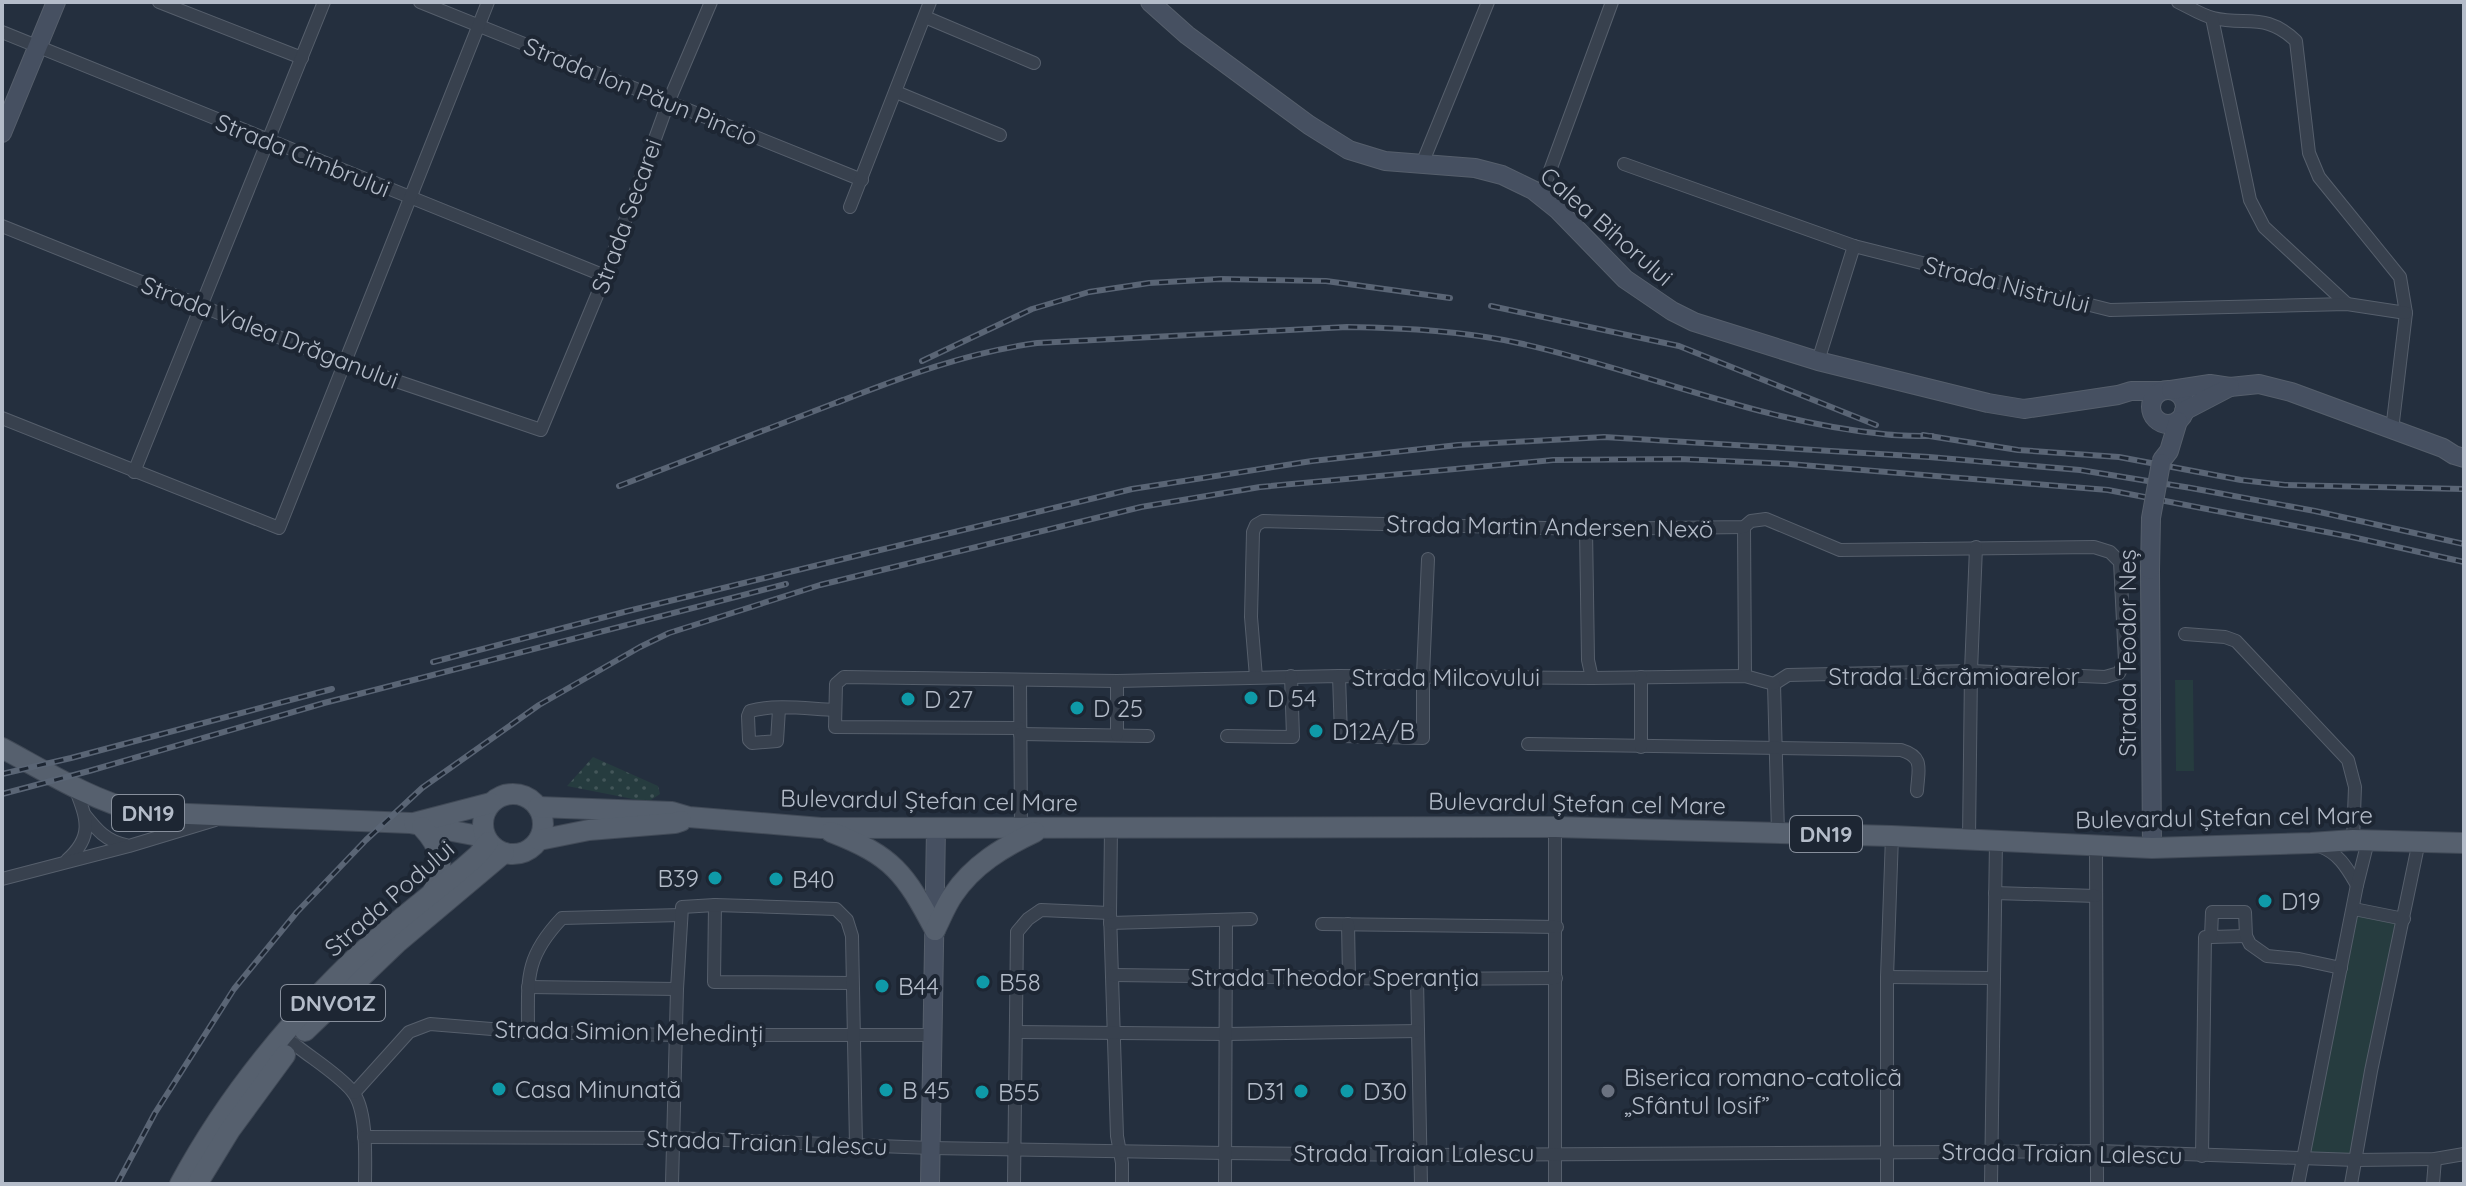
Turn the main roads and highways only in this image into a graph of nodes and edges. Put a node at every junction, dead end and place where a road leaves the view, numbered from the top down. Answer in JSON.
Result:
{"nodes":[{"id":1,"x":56,"y":2,"type":"edge"},
{"id":2,"x":1150,"y":2,"type":"edge"},
{"id":3,"x":2,"y":133,"type":"edge"},
{"id":4,"x":2230,"y":387,"type":"junction"},
{"id":5,"x":2165,"y":390,"type":"junction"},
{"id":6,"x":2118,"y":395,"type":"junction"},
{"id":7,"x":2181,"y":416,"type":"junction"},
{"id":8,"x":2154,"y":418,"type":"junction"},
{"id":9,"x":2464,"y":446,"type":"edge"},
{"id":10,"x":2443,"y":448,"type":"junction"},
{"id":11,"x":2464,"y":458,"type":"edge"},
{"id":12,"x":2161,"y":462,"type":"junction"},
{"id":13,"x":2,"y":748,"type":"edge"},
{"id":14,"x":491,"y":803,"type":"junction"},
{"id":15,"x":538,"y":807,"type":"junction"},
{"id":16,"x":689,"y":817,"type":"junction"},
{"id":17,"x":416,"y":825,"type":"junction"},
{"id":18,"x":821,"y":828,"type":"junction"},
{"id":19,"x":936,"y":828,"type":"junction"},
{"id":20,"x":1043,"y":828,"type":"junction"},
{"id":21,"x":539,"y":840,"type":"junction"},
{"id":22,"x":2464,"y":843,"type":"edge"},
{"id":23,"x":492,"y":844,"type":"junction"},
{"id":24,"x":2152,"y":848,"type":"junction"},
{"id":25,"x":431,"y":895,"type":"junction"},
{"id":26,"x":935,"y":930,"type":"junction"},
{"id":27,"x":934,"y":1180,"type":"edge"},
{"id":28,"x":180,"y":1184,"type":"edge"},
{"id":29,"x":197,"y":1184,"type":"edge"}],
"edges":[{"from":1,"to":3,"type":"main road"},
{"from":2,"to":6,"type":"main road","name":"Calea Bihorului"},
{"from":4,"to":5,"type":"main road","name":"Calea Bihorului"},
{"from":4,"to":7,"type":"main road"},
{"from":4,"to":10,"type":"main road","name":"Calea Bihorului"},
{"from":5,"to":6,"type":"main road","name":"Calea Bihorului"},
{"from":5,"to":7,"type":"main road"},
{"from":5,"to":8,"type":"main road"},
{"from":6,"to":8,"type":"main road"},
{"from":7,"to":8,"type":"main road"},
{"from":7,"to":12,"type":"main road","name":"Strada Teodor Neș"},
{"from":8,"to":12,"type":"main road","name":"Strada Teodor Neș"},
{"from":9,"to":10,"type":"main road"},
{"from":10,"to":11,"type":"main road","name":"Calea Bihorului"},
{"from":12,"to":24,"type":"main road","name":"Strada Teodor Neș","bridge":true},
{"from":13,"to":17,"type":"main road","number":"DN19"},
{"from":14,"to":15,"type":"main road","number":"DN19"},
{"from":14,"to":17,"type":"main road","number":"DN19"},
{"from":14,"to":23,"type":"main road"},
{"from":15,"to":16,"type":"main road","name":"Bulevardul Ștefan cel Mare","number":"DN19"},
{"from":15,"to":21,"type":"main road"},
{"from":16,"to":18,"type":"main road","name":"Bulevardul Ștefan cel Mare","number":"DN19"},
{"from":16,"to":21,"type":"main road","name":"Bulevardul Ștefan cel Mare","number":"DN19"},
{"from":17,"to":23,"type":"main road","number":"DN19"},
{"from":17,"to":25,"type":"main road"},
{"from":18,"to":19,"type":"main road","name":"Bulevardul Ștefan cel Mare","number":"DN19"},
{"from":18,"to":26,"type":"main road"},
{"from":19,"to":20,"type":"main road","name":"Bulevardul Ștefan cel Mare","number":"DN19"},
{"from":19,"to":26,"type":"main road"},
{"from":20,"to":24,"type":"main road","name":"Bulevardul Ștefan cel Mare","number":"DN19"},
{"from":20,"to":26,"type":"main road"},
{"from":21,"to":23,"type":"main road","number":"DN19"},
{"from":22,"to":24,"type":"main road","name":"Bulevardul Ștefan cel Mare","number":"DN19"},
{"from":23,"to":25,"type":"main road","name":"Strada Podului","number":"DNVO1Z"},
{"from":23,"to":29,"type":"main road","name":"Strada Podului","number":"DNVO1Z"},
{"from":25,"to":28,"type":"main road","name":"Strada Podului","number":"DNVO1Z"},
{"from":26,"to":27,"type":"main road"}]}
